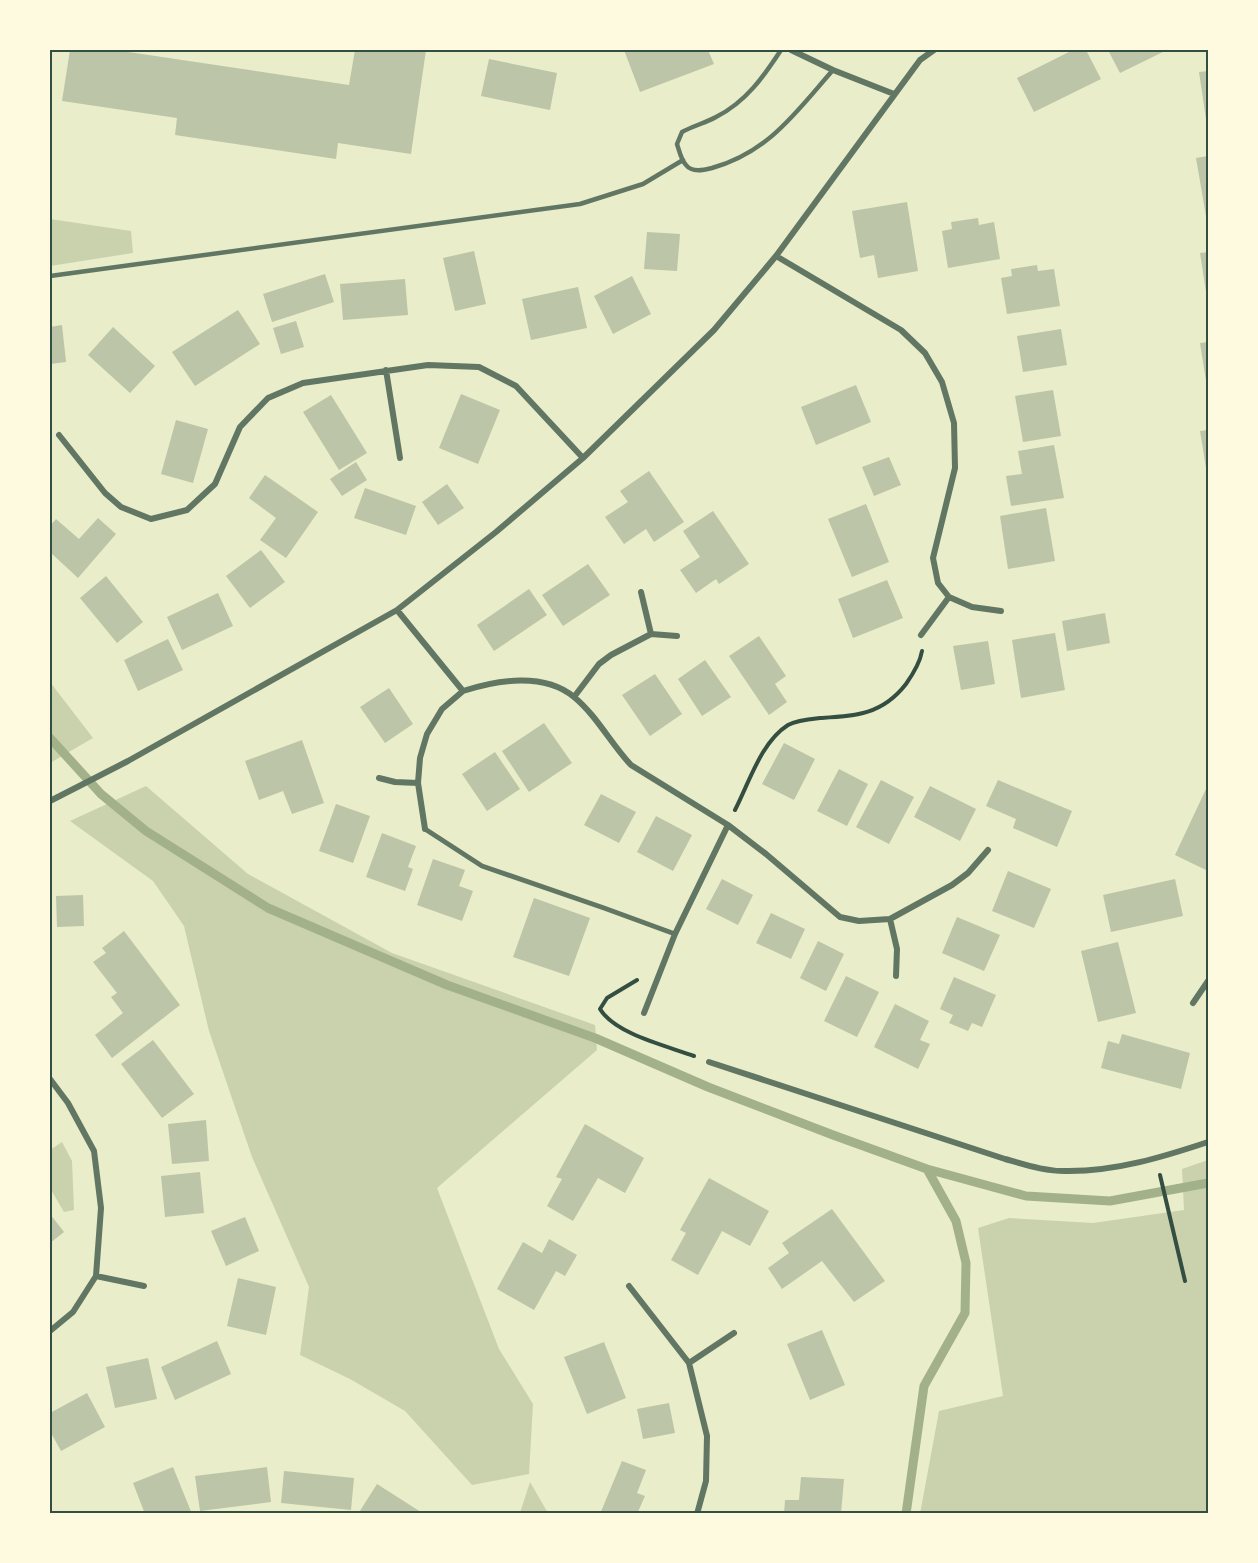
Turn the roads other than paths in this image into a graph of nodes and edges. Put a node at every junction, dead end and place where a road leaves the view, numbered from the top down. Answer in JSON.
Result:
{"nodes":[{"id":1,"x":781,"y":50,"type":"edge"},
{"id":2,"x":791,"y":50,"type":"edge"},
{"id":3,"x":934,"y":50,"type":"edge"},
{"id":4,"x":833,"y":70,"type":"junction"},
{"id":5,"x":894,"y":94,"type":"junction"},
{"id":6,"x":683,"y":160,"type":"junction"},
{"id":7,"x":776,"y":256,"type":"junction"},
{"id":8,"x":50,"y":276,"type":"edge"},
{"id":9,"x":386,"y":370,"type":"junction"},
{"id":10,"x":59,"y":435,"type":"dead end"},
{"id":11,"x":400,"y":458,"type":"dead end"},
{"id":12,"x":583,"y":458,"type":"junction"},
{"id":13,"x":641,"y":592,"type":"dead end"},
{"id":14,"x":949,"y":597,"type":"junction"},
{"id":15,"x":397,"y":610,"type":"junction"},
{"id":16,"x":1001,"y":610,"type":"dead end"},
{"id":17,"x":651,"y":634,"type":"junction"},
{"id":18,"x":921,"y":635,"type":"road end"},
{"id":19,"x":677,"y":636,"type":"dead end"},
{"id":20,"x":463,"y":691,"type":"junction"},
{"id":21,"x":574,"y":697,"type":"junction"},
{"id":22,"x":380,"y":778,"type":"dead end"},
{"id":23,"x":418,"y":783,"type":"junction"},
{"id":24,"x":50,"y":801,"type":"edge"},
{"id":25,"x":728,"y":825,"type":"junction"},
{"id":26,"x":425,"y":829,"type":"joint"},
{"id":27,"x":988,"y":850,"type":"dead end"},
{"id":28,"x":890,"y":919,"type":"junction"},
{"id":29,"x":675,"y":934,"type":"junction"},
{"id":30,"x":896,"y":976,"type":"dead end"},
{"id":31,"x":1209,"y":981,"type":"edge"},
{"id":32,"x":1193,"y":1003,"type":"dead end"},
{"id":33,"x":644,"y":1013,"type":"dead end"},
{"id":34,"x":710,"y":1062,"type":"dead end"},
{"id":35,"x":50,"y":1079,"type":"edge"},
{"id":36,"x":1209,"y":1142,"type":"edge"},
{"id":37,"x":96,"y":1276,"type":"junction"},
{"id":38,"x":144,"y":1286,"type":"dead end"},
{"id":39,"x":629,"y":1286,"type":"dead end"},
{"id":40,"x":50,"y":1331,"type":"edge"},
{"id":41,"x":734,"y":1333,"type":"dead end"},
{"id":42,"x":689,"y":1363,"type":"junction"},
{"id":43,"x":698,"y":1514,"type":"edge"}],
"edges":[{"from":1,"to":6,"type":"lane"},
{"from":2,"to":4,"type":"street"},
{"from":3,"to":5,"type":"street"},
{"from":4,"to":5,"type":"street"},
{"from":4,"to":6,"type":"lane"},
{"from":5,"to":7,"type":"street"},
{"from":6,"to":8,"type":"lane"},
{"from":7,"to":12,"type":"street"},
{"from":7,"to":14,"type":"street"},
{"from":9,"to":10,"type":"street"},
{"from":9,"to":11,"type":"street"},
{"from":9,"to":12,"type":"street"},
{"from":12,"to":15,"type":"street"},
{"from":13,"to":17,"type":"street"},
{"from":14,"to":16,"type":"street"},
{"from":14,"to":18,"type":"street"},
{"from":15,"to":20,"type":"street"},
{"from":15,"to":24,"type":"street"},
{"from":17,"to":19,"type":"street"},
{"from":17,"to":21,"type":"street"},
{"from":20,"to":21,"type":"street"},
{"from":20,"to":23,"type":"street"},
{"from":21,"to":25,"type":"street"},
{"from":22,"to":23,"type":"street"},
{"from":23,"to":26,"type":"street"},
{"from":25,"to":28,"type":"street"},
{"from":25,"to":29,"type":"street"},
{"from":26,"to":29,"type":"street"},
{"from":27,"to":28,"type":"street"},
{"from":28,"to":30,"type":"street"},
{"from":29,"to":33,"type":"street"},
{"from":31,"to":32,"type":"street"},
{"from":34,"to":36,"type":"street"},
{"from":35,"to":37,"type":"street"},
{"from":37,"to":38,"type":"street"},
{"from":37,"to":40,"type":"street"},
{"from":39,"to":42,"type":"street"},
{"from":41,"to":42,"type":"street"},
{"from":42,"to":43,"type":"street"}]}
